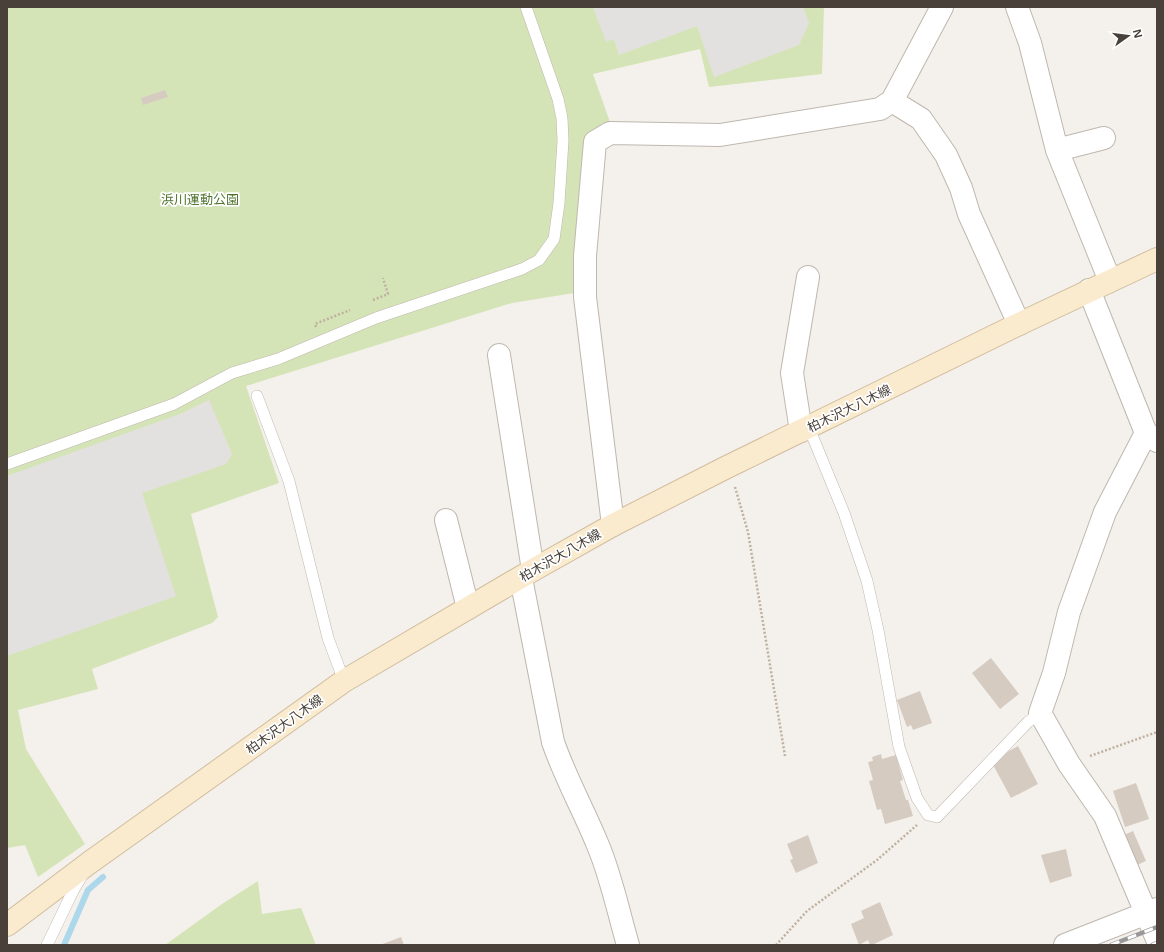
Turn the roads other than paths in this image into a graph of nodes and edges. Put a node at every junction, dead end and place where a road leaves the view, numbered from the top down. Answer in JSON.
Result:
{"nodes":[{"id":1,"x":526,"y":7,"type":"edge"},
{"id":2,"x":942,"y":7,"type":"edge"},
{"id":3,"x":1017,"y":7,"type":"edge"},
{"id":4,"x":892,"y":101,"type":"junction"},
{"id":5,"x":1104,"y":138,"type":"dead end"},
{"id":6,"x":1057,"y":150,"type":"junction"},
{"id":7,"x":1157,"y":259,"type":"edge"},
{"id":8,"x":808,"y":277,"type":"dead end"},
{"id":9,"x":1110,"y":281,"type":"junction"},
{"id":10,"x":1089,"y":290,"type":"junction"},
{"id":11,"x":1019,"y":324,"type":"junction"},
{"id":12,"x":499,"y":355,"type":"dead end"},
{"id":13,"x":257,"y":396,"type":"dead end"},
{"id":14,"x":805,"y":430,"type":"junction"},
{"id":15,"x":1152,"y":437,"type":"edge"},
{"id":16,"x":7,"y":464,"type":"edge"},
{"id":17,"x":446,"y":520,"type":"dead end"},
{"id":18,"x":613,"y":525,"type":"junction"},
{"id":19,"x":527,"y":574,"type":"junction"},
{"id":20,"x":468,"y":608,"type":"junction"},
{"id":21,"x":344,"y":681,"type":"junction"},
{"id":22,"x":1040,"y":713,"type":"junction"},
{"id":23,"x":89,"y":863,"type":"junction"},
{"id":24,"x":1151,"y":911,"type":"edge"},
{"id":25,"x":7,"y":925,"type":"edge"},
{"id":26,"x":1157,"y":939,"type":"edge"},
{"id":27,"x":47,"y":945,"type":"edge"},
{"id":28,"x":628,"y":945,"type":"edge"},
{"id":29,"x":1065,"y":945,"type":"edge"}],
"edges":[{"from":1,"to":16,"type":"lane"},
{"from":2,"to":4,"type":"street"},
{"from":3,"to":6,"type":"street"},
{"from":4,"to":11,"type":"street"},
{"from":4,"to":18,"type":"street"},
{"from":5,"to":6,"type":"street"},
{"from":6,"to":9,"type":"street"},
{"from":7,"to":9,"type":"main road","name":"柏木沢大八木線"},
{"from":8,"to":14,"type":"street"},
{"from":9,"to":10,"type":"main road","name":"柏木沢大八木線"},
{"from":10,"to":11,"type":"main road","name":"柏木沢大八木線"},
{"from":10,"to":15,"type":"street"},
{"from":11,"to":14,"type":"main road","name":"柏木沢大八木線"},
{"from":12,"to":19,"type":"street"},
{"from":13,"to":21,"type":"lane"},
{"from":14,"to":18,"type":"main road","name":"柏木沢大八木線"},
{"from":14,"to":22,"type":"lane"},
{"from":15,"to":22,"type":"street"},
{"from":17,"to":20,"type":"street"},
{"from":18,"to":19,"type":"main road","name":"柏木沢大八木線"},
{"from":19,"to":20,"type":"main road","name":"柏木沢大八木線"},
{"from":19,"to":28,"type":"street"},
{"from":20,"to":21,"type":"main road","name":"柏木沢大八木線"},
{"from":21,"to":23,"type":"main road","name":"柏木沢大八木線"},
{"from":22,"to":24,"type":"street"},
{"from":23,"to":25,"type":"main road","name":"柏木沢大八木線"},
{"from":23,"to":27,"type":"lane"},
{"from":24,"to":26,"type":"street"},
{"from":24,"to":29,"type":"street"}]}
